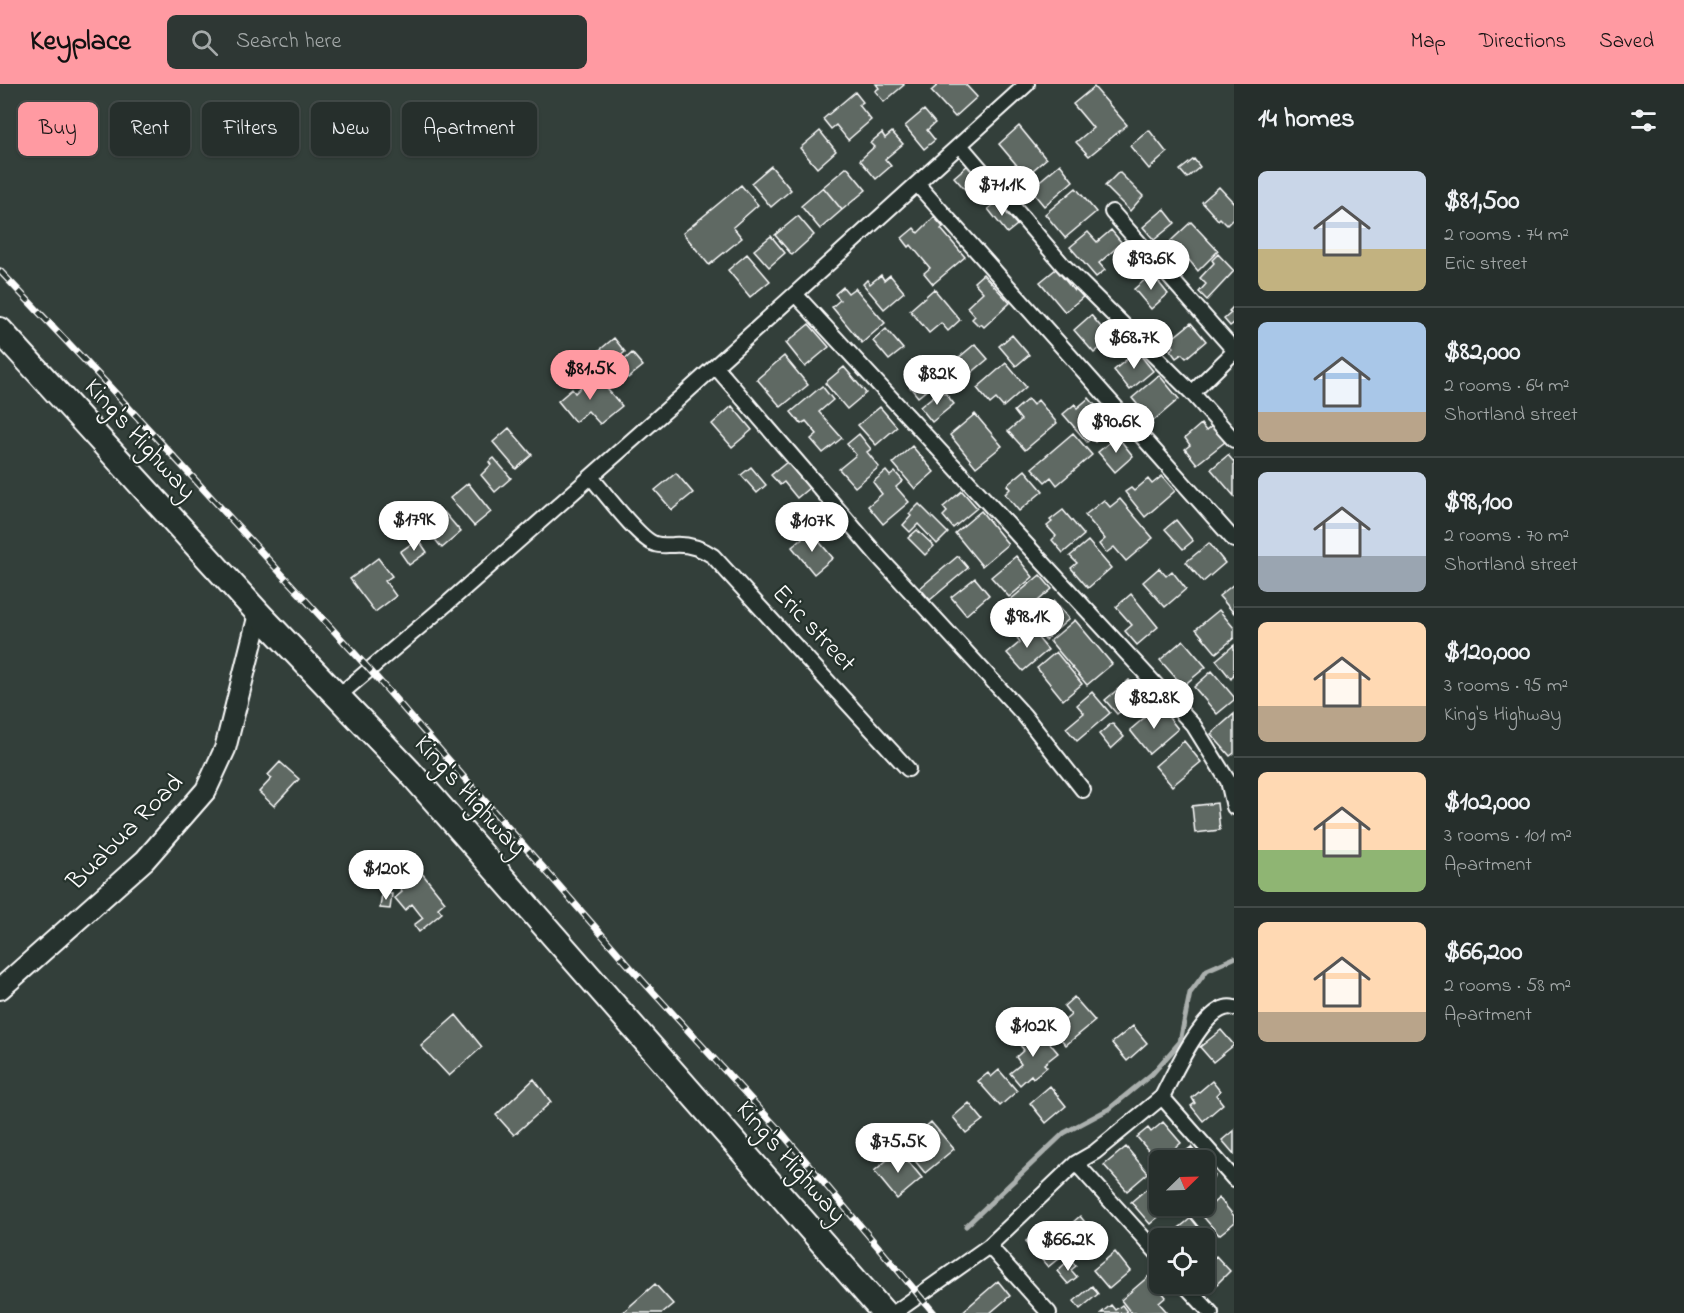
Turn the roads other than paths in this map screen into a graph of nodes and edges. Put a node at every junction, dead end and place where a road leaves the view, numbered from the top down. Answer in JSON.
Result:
{"nodes":[{"id":1,"x":1027,"y":84,"type":"edge"},
{"id":2,"x":960,"y":145,"type":"junction"},
{"id":3,"x":917,"y":184,"type":"junction"},
{"id":4,"x":1112,"y":212,"type":"dead end"},
{"id":5,"x":795,"y":294,"type":"junction"},
{"id":6,"x":0,"y":330,"type":"edge"},
{"id":7,"x":1234,"y":351,"type":"edge"},
{"id":8,"x":715,"y":366,"type":"junction"},
{"id":9,"x":1192,"y":393,"type":"junction"},
{"id":10,"x":1234,"y":440,"type":"edge"},
{"id":11,"x":591,"y":477,"type":"junction"},
{"id":12,"x":1234,"y":540,"type":"edge"},
{"id":13,"x":259,"y":614,"type":"junction"},
{"id":14,"x":337,"y":697,"type":"junction"},
{"id":15,"x":908,"y":770,"type":"dead end"},
{"id":16,"x":1083,"y":790,"type":"dead end"},
{"id":17,"x":1234,"y":807,"type":"edge"},
{"id":18,"x":0,"y":989,"type":"edge"},
{"id":19,"x":1234,"y":1008,"type":"edge"},
{"id":20,"x":1162,"y":1097,"type":"junction"},
{"id":21,"x":1076,"y":1164,"type":"junction"},
{"id":22,"x":1234,"y":1179,"type":"edge"},
{"id":23,"x":1149,"y":1244,"type":"edge"},
{"id":24,"x":989,"y":1246,"type":"junction"},
{"id":25,"x":1193,"y":1294,"type":"edge"},
{"id":26,"x":884,"y":1313,"type":"edge"},
{"id":27,"x":894,"y":1313,"type":"edge"},
{"id":28,"x":1049,"y":1313,"type":"edge"},
{"id":29,"x":1210,"y":1313,"type":"edge"}],
"edges":[{"from":1,"to":2,"type":"street"},
{"from":2,"to":3,"type":"street"},
{"from":2,"to":9,"type":"street"},
{"from":3,"to":5,"type":"street"},
{"from":3,"to":12,"type":"street"},
{"from":4,"to":7,"type":"street"},
{"from":5,"to":8,"type":"street"},
{"from":5,"to":17,"type":"street"},
{"from":6,"to":13,"type":"highway","name":"King's Highway"},
{"from":7,"to":9,"type":"street"},
{"from":8,"to":11,"type":"street"},
{"from":8,"to":16,"type":"street"},
{"from":9,"to":10,"type":"street"},
{"from":11,"to":14,"type":"street"},
{"from":11,"to":15,"type":"street","name":"Eric street"},
{"from":13,"to":14,"type":"highway","name":"King's Highway"},
{"from":13,"to":18,"type":"street","name":"Buabua Road"},
{"from":14,"to":26,"type":"highway","name":"King's Highway"},
{"from":19,"to":20,"type":"street"},
{"from":20,"to":21,"type":"street"},
{"from":20,"to":22,"type":"street"},
{"from":21,"to":23,"type":"street"},
{"from":21,"to":24,"type":"street"},
{"from":24,"to":27,"type":"street"},
{"from":24,"to":28,"type":"street"},
{"from":25,"to":29,"type":"street"}]}
